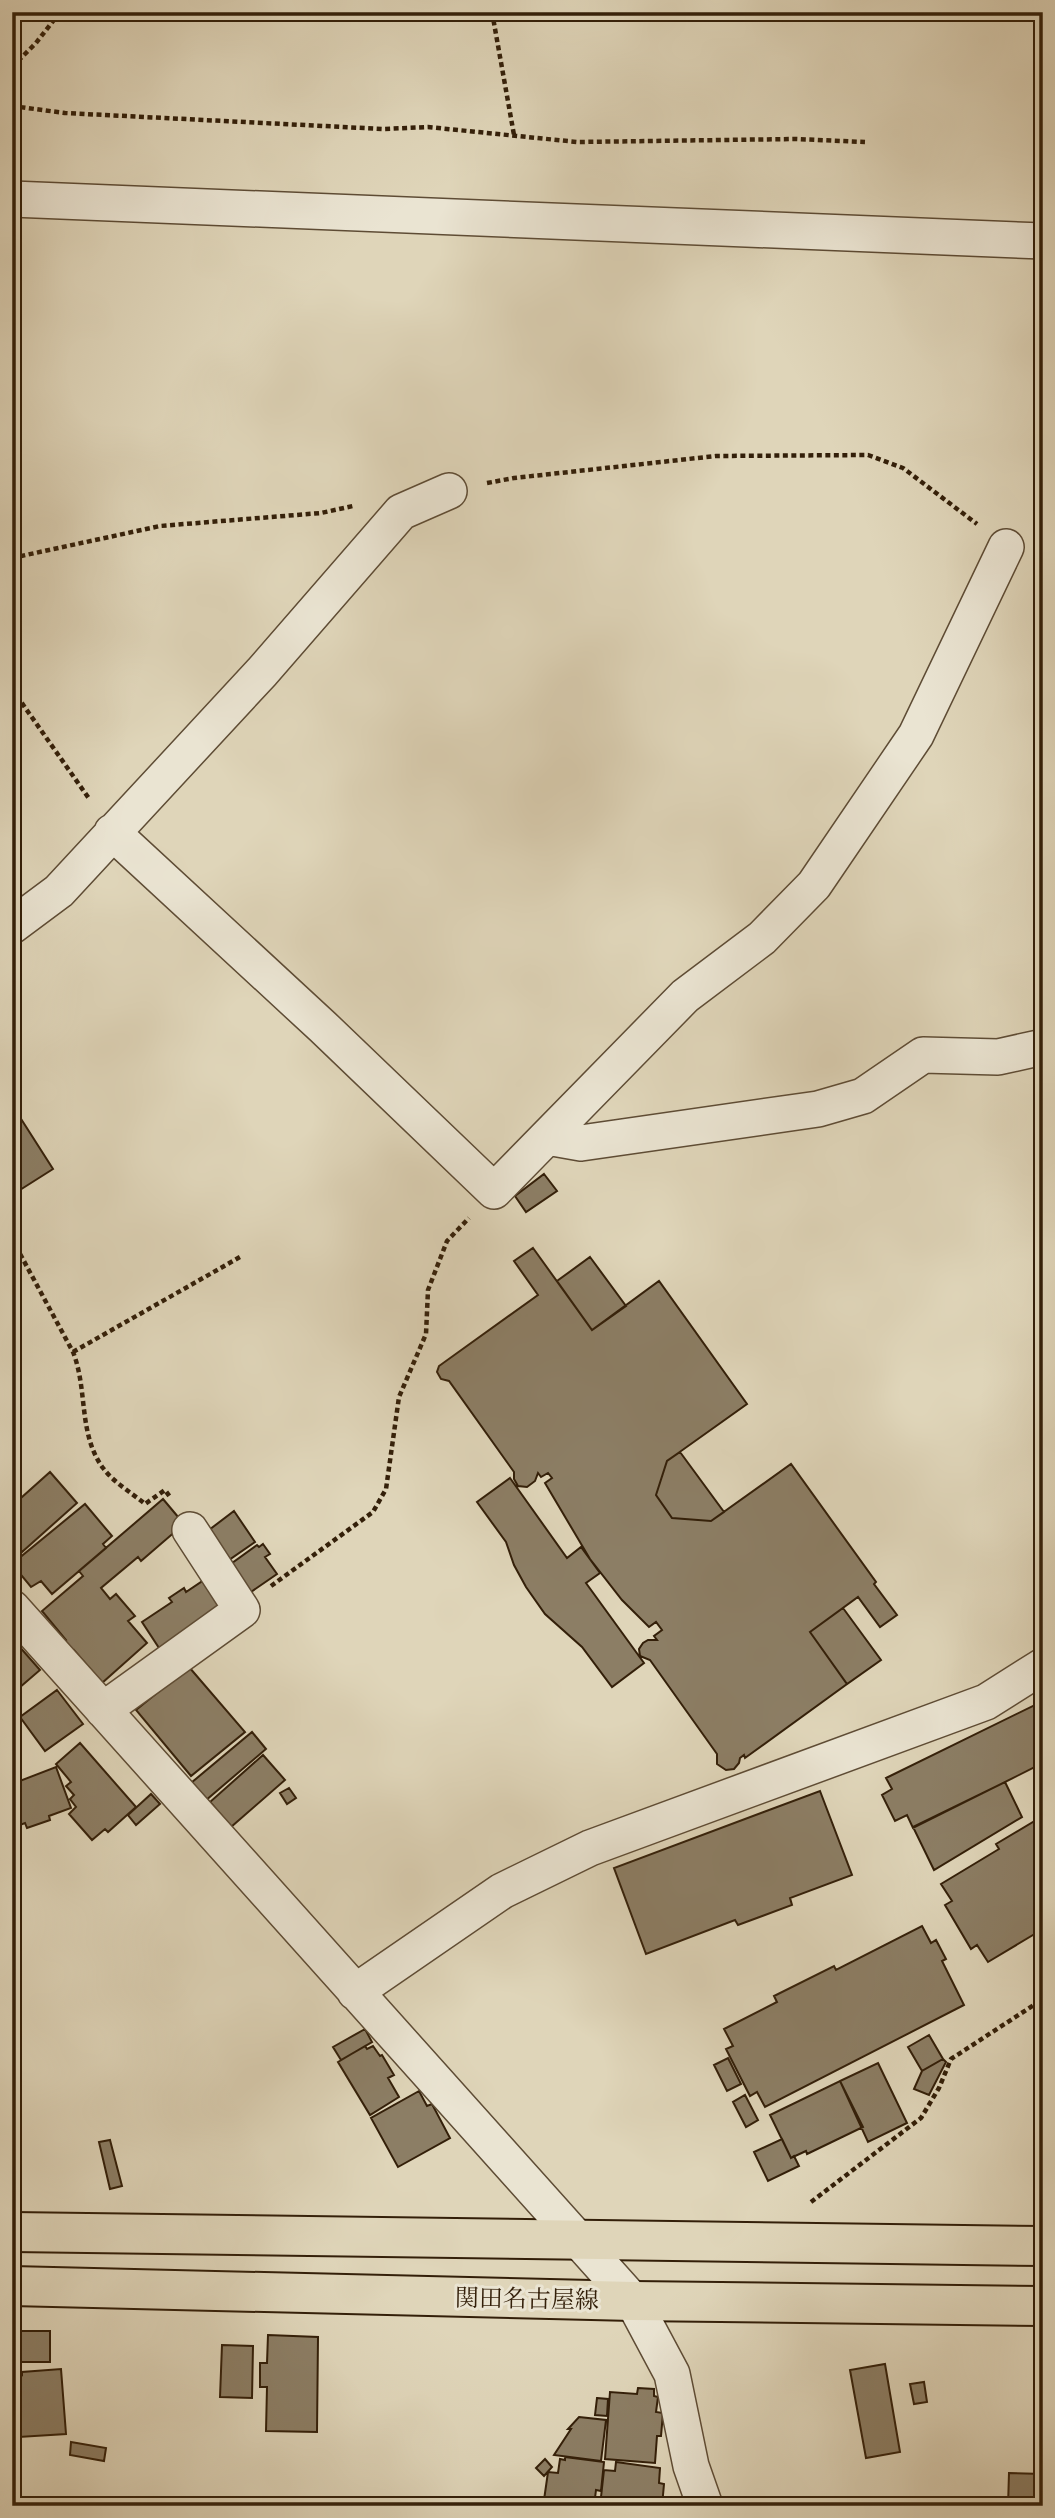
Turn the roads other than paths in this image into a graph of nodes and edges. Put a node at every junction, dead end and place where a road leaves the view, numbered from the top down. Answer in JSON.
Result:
{"nodes":[{"id":1,"x":12,"y":199,"type":"edge"},
{"id":2,"x":1043,"y":241,"type":"edge"},
{"id":3,"x":449,"y":491,"type":"road end"},
{"id":4,"x":1006,"y":547,"type":"road end"},
{"id":5,"x":114,"y":830,"type":"junction"},
{"id":6,"x":12,"y":926,"type":"edge"},
{"id":7,"x":1043,"y":1047,"type":"edge"},
{"id":8,"x":547,"y":1137,"type":"junction"},
{"id":9,"x":190,"y":1530,"type":"road end"},
{"id":10,"x":12,"y":1608,"type":"edge"},
{"id":11,"x":1043,"y":1666,"type":"edge"},
{"id":12,"x":103,"y":1710,"type":"junction"},
{"id":13,"x":355,"y":1992,"type":"junction"},
{"id":14,"x":12,"y":2232,"type":"edge"},
{"id":15,"x":577,"y":2240,"type":"junction"},
{"id":16,"x":1043,"y":2246,"type":"edge"},
{"id":17,"x":12,"y":2286,"type":"edge"},
{"id":18,"x":633,"y":2301,"type":"junction"},
{"id":19,"x":1043,"y":2306,"type":"edge"},
{"id":20,"x":705,"y":2506,"type":"edge"}],
"edges":[{"from":1,"to":2,"type":"street"},
{"from":3,"to":5,"type":"street"},
{"from":4,"to":8,"type":"street"},
{"from":5,"to":6,"type":"street"},
{"from":5,"to":8,"type":"street"},
{"from":7,"to":8,"type":"street"},
{"from":9,"to":12,"type":"street"},
{"from":10,"to":12,"type":"street"},
{"from":11,"to":13,"type":"street"},
{"from":12,"to":13,"type":"street"},
{"from":13,"to":15,"type":"street"},
{"from":14,"to":15,"type":"main road"},
{"from":15,"to":16,"type":"main road"},
{"from":15,"to":18,"type":"street"},
{"from":17,"to":18,"type":"main road","name":"関田名古屋線"},
{"from":18,"to":19,"type":"main road","name":"関田名古屋線"},
{"from":18,"to":20,"type":"street"}]}
